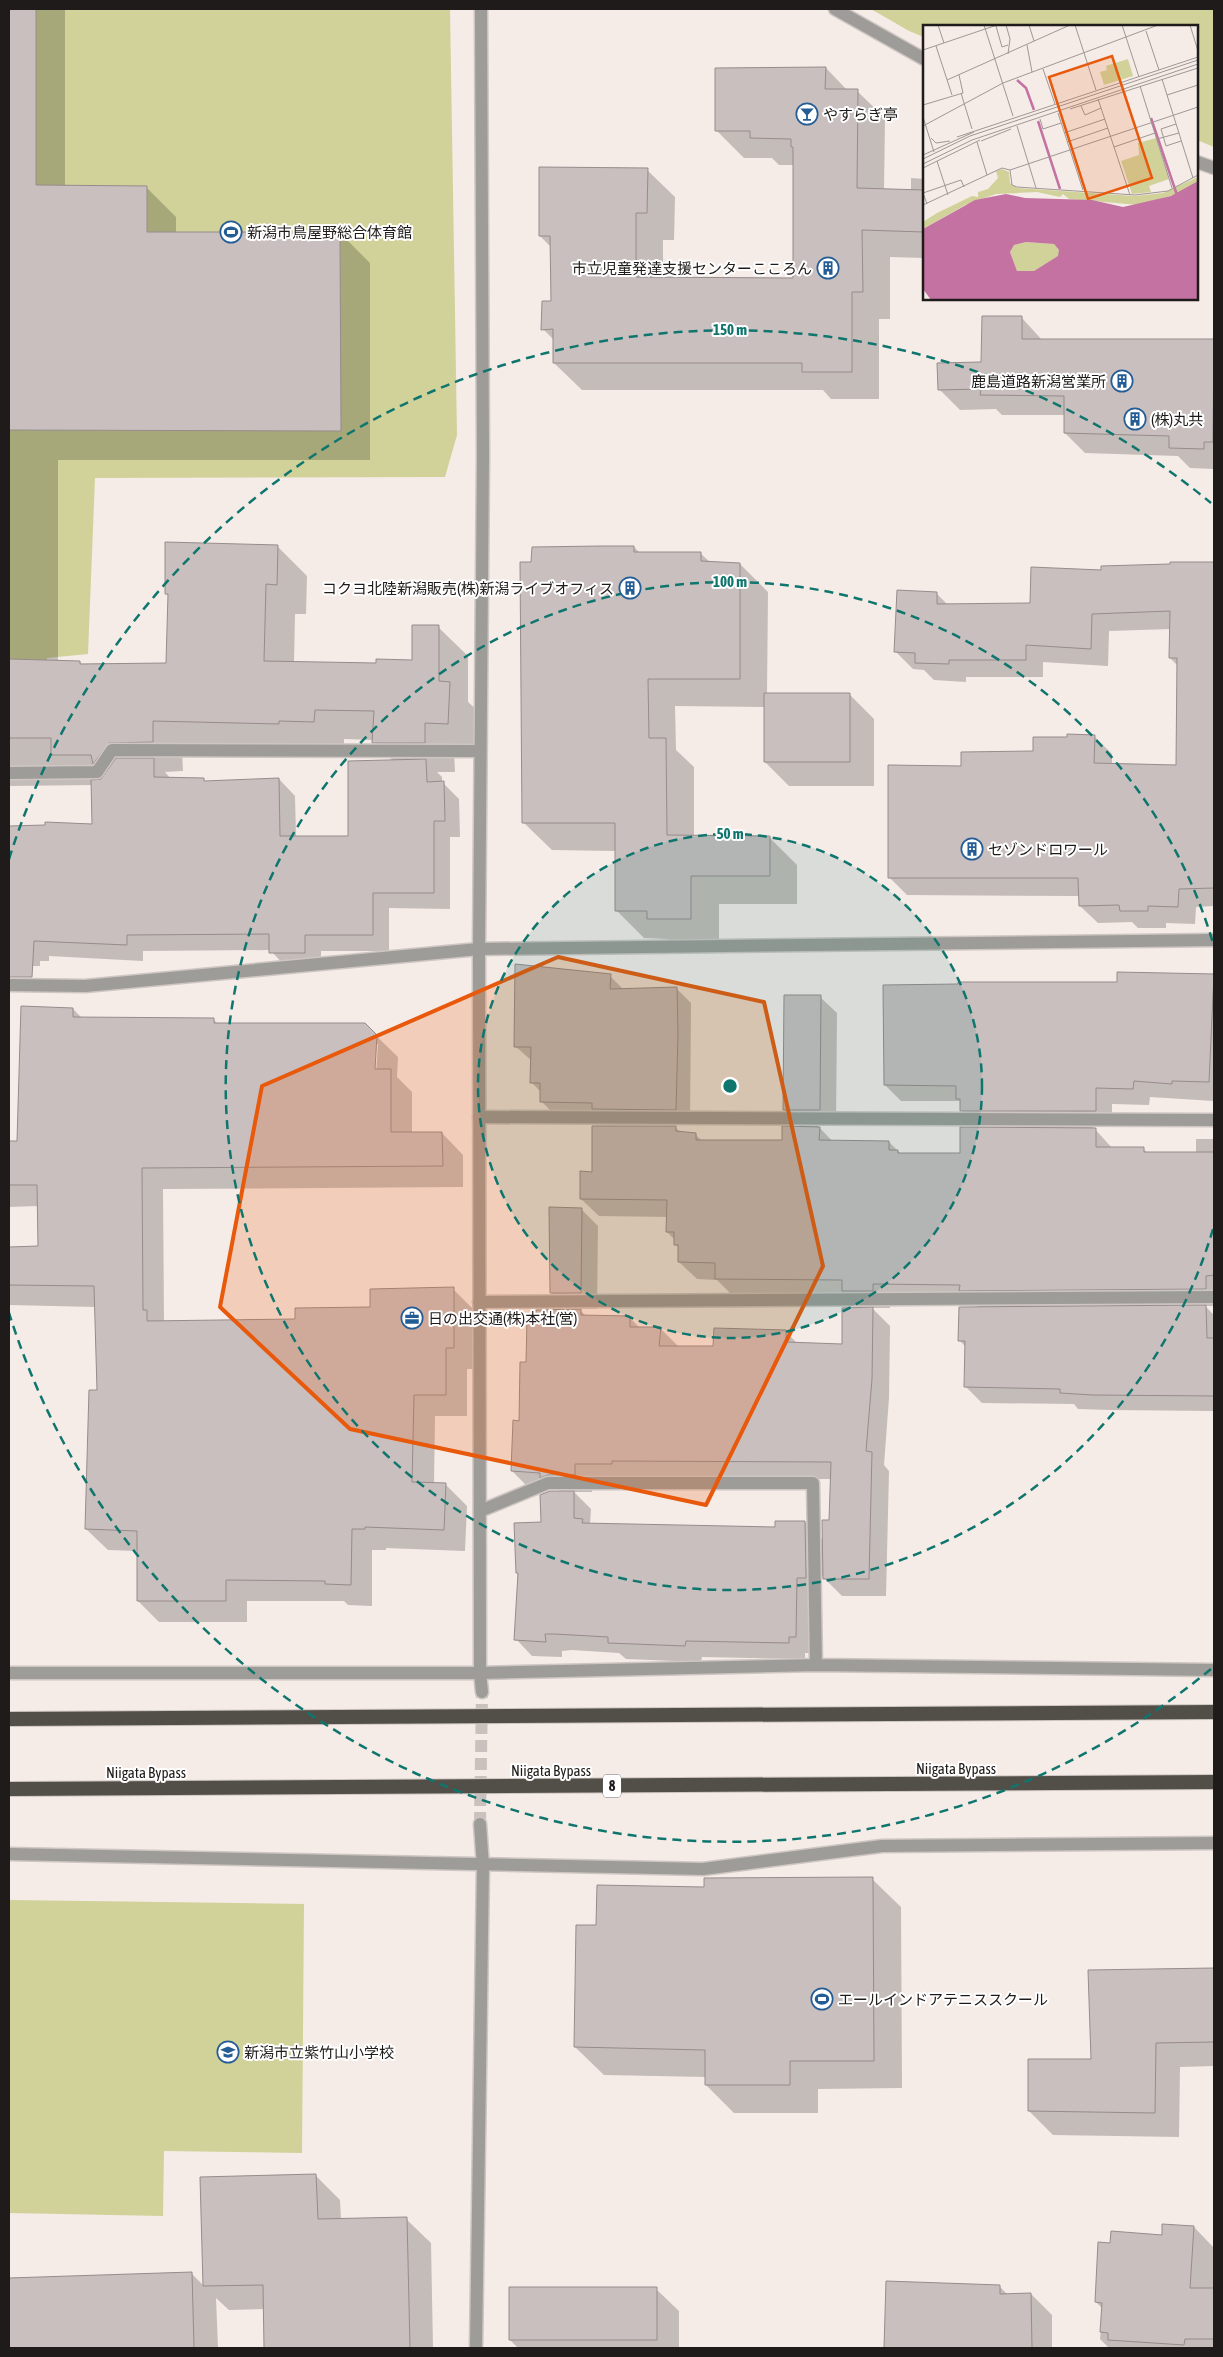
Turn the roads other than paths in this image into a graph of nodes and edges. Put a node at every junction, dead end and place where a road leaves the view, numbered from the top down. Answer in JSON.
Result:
{"nodes":[{"id":1,"x":481,"y":9,"type":"edge"},
{"id":2,"x":835,"y":9,"type":"edge"},
{"id":3,"x":923,"y":58,"type":"edge"},
{"id":4,"x":1198,"y":162,"type":"edge"},
{"id":5,"x":1214,"y":168,"type":"edge"},
{"id":6,"x":480,"y":751,"type":"junction"},
{"id":7,"x":9,"y":773,"type":"edge"},
{"id":8,"x":1214,"y":940,"type":"edge"},
{"id":9,"x":479,"y":949,"type":"junction"},
{"id":10,"x":9,"y":985,"type":"edge"},
{"id":11,"x":479,"y":1117,"type":"junction"},
{"id":12,"x":1214,"y":1120,"type":"edge"},
{"id":13,"x":1214,"y":1297,"type":"edge"},
{"id":14,"x":480,"y":1302,"type":"junction"},
{"id":15,"x":480,"y":1511,"type":"junction"},
{"id":16,"x":816,"y":1665,"type":"junction"},
{"id":17,"x":1214,"y":1670,"type":"edge"},
{"id":18,"x":480,"y":1673,"type":"junction"},
{"id":19,"x":9,"y":1674,"type":"edge"},
{"id":20,"x":482,"y":1692,"type":"tunnel mouth"},
{"id":21,"x":1214,"y":1712,"type":"edge"},
{"id":22,"x":9,"y":1719,"type":"edge"},
{"id":23,"x":1214,"y":1782,"type":"edge"},
{"id":24,"x":9,"y":1789,"type":"edge"},
{"id":25,"x":480,"y":1824,"type":"tunnel mouth"},
{"id":26,"x":1214,"y":1844,"type":"edge"},
{"id":27,"x":9,"y":1854,"type":"edge"},
{"id":28,"x":483,"y":1866,"type":"junction"},
{"id":29,"x":476,"y":2348,"type":"edge"}],
"edges":[{"from":1,"to":6,"type":"street"},
{"from":2,"to":3,"type":"street"},
{"from":4,"to":5,"type":"street"},
{"from":6,"to":7,"type":"street"},
{"from":6,"to":9,"type":"street"},
{"from":8,"to":9,"type":"street"},
{"from":9,"to":10,"type":"street"},
{"from":9,"to":11,"type":"street"},
{"from":11,"to":12,"type":"street"},
{"from":11,"to":14,"type":"street"},
{"from":13,"to":14,"type":"street"},
{"from":14,"to":15,"type":"street"},
{"from":15,"to":16,"type":"street"},
{"from":15,"to":18,"type":"street"},
{"from":16,"to":17,"type":"street"},
{"from":16,"to":18,"type":"street"},
{"from":18,"to":19,"type":"street"},
{"from":18,"to":20,"type":"street"},
{"from":21,"to":22,"type":"highway"},
{"from":23,"to":24,"type":"highway","name":"Niigata Bypass","number":"8"},
{"from":25,"to":28,"type":"street"},
{"from":26,"to":28,"type":"street"},
{"from":27,"to":28,"type":"street"},
{"from":28,"to":29,"type":"street"}]}
